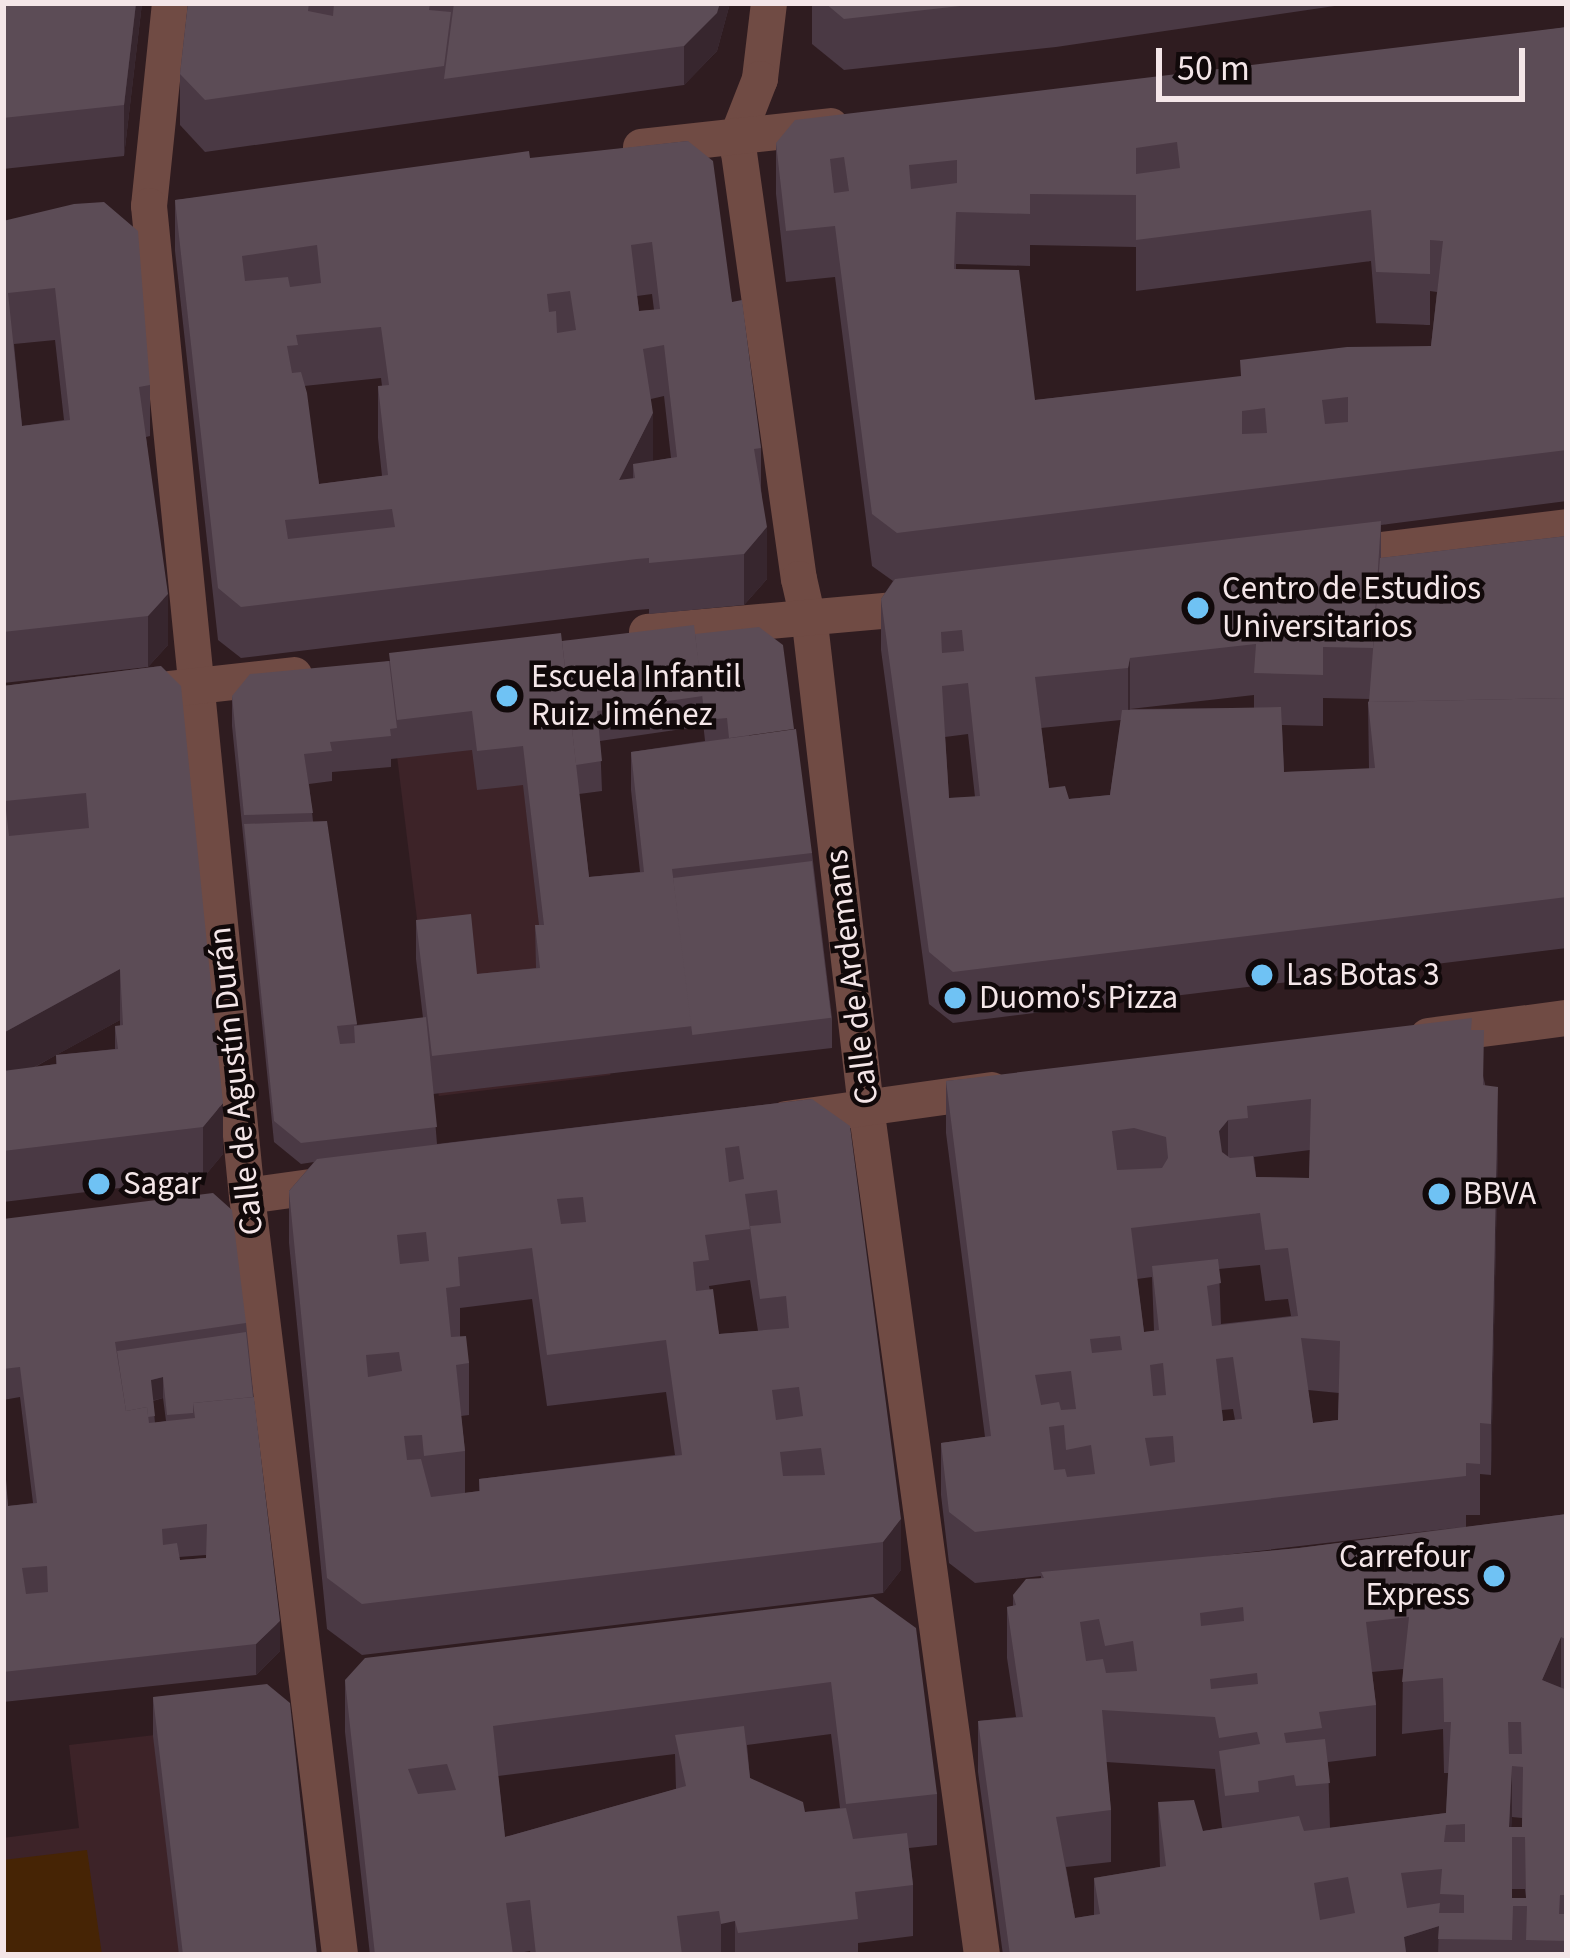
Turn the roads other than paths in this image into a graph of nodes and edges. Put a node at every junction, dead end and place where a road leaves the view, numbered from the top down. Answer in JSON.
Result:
{"nodes":[{"id":1,"x":170,"y":3,"type":"edge"},
{"id":2,"x":769,"y":3,"type":"edge"},
{"id":3,"x":865,"y":122,"type":"edge"},
{"id":4,"x":738,"y":135,"type":"junction"},
{"id":5,"x":599,"y":152,"type":"edge"},
{"id":6,"x":196,"y":201,"type":"edge"},
{"id":7,"x":149,"y":206,"type":"junction"},
{"id":8,"x":108,"y":214,"type":"edge"},
{"id":9,"x":1567,"y":527,"type":"edge"},
{"id":10,"x":1285,"y":562,"type":"edge"},
{"id":11,"x":956,"y":603,"type":"edge"},
{"id":12,"x":807,"y":617,"type":"junction"},
{"id":13,"x":618,"y":635,"type":"edge"},
{"id":14,"x":336,"y":670,"type":"edge"},
{"id":15,"x":195,"y":687,"type":"junction"},
{"id":16,"x":145,"y":693,"type":"edge"},
{"id":17,"x":1567,"y":1018,"type":"edge"},
{"id":18,"x":1404,"y":1039,"type":"edge"},
{"id":19,"x":1030,"y":1086,"type":"edge"},
{"id":20,"x":866,"y":1107,"type":"junction"},
{"id":21,"x":754,"y":1124,"type":"edge"},
{"id":22,"x":386,"y":1176,"type":"edge"},
{"id":23,"x":248,"y":1196,"type":"junction"},
{"id":24,"x":340,"y":1955,"type":"edge"},
{"id":25,"x":982,"y":1955,"type":"edge"}],
"edges":[{"from":1,"to":7,"type":"street","name":"Calle de Agustín Durán"},
{"from":2,"to":4,"type":"street","name":"Calle de Ardemans"},
{"from":3,"to":4,"type":"street"},
{"from":4,"to":5,"type":"street"},
{"from":4,"to":12,"type":"street","name":"Calle de Ardemans"},
{"from":6,"to":7,"type":"street"},
{"from":7,"to":8,"type":"street"},
{"from":7,"to":15,"type":"street","name":"Calle de Agustín Durán"},
{"from":9,"to":10,"type":"street"},
{"from":11,"to":12,"type":"street"},
{"from":12,"to":13,"type":"street"},
{"from":12,"to":20,"type":"street","name":"Calle de Ardemans"},
{"from":14,"to":15,"type":"street"},
{"from":15,"to":16,"type":"street"},
{"from":15,"to":23,"type":"street","name":"Calle de Agustín Durán"},
{"from":17,"to":18,"type":"street"},
{"from":19,"to":20,"type":"street"},
{"from":20,"to":21,"type":"street"},
{"from":20,"to":25,"type":"street","name":"Calle de Ardemans"},
{"from":22,"to":23,"type":"street"},
{"from":23,"to":24,"type":"street","name":"Calle de Agustín Durán"}]}
